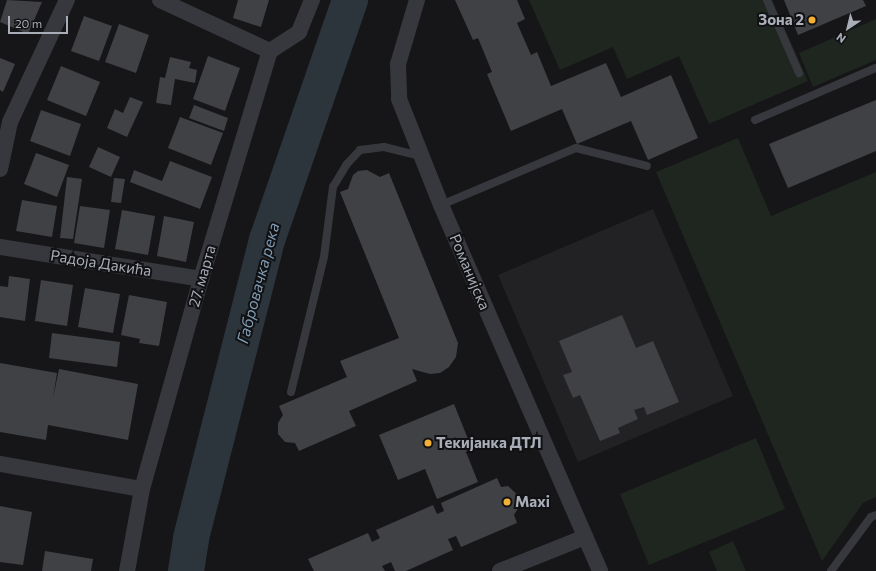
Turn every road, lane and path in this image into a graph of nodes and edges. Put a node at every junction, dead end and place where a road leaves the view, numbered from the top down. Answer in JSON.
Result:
{"nodes":[{"id":1,"x":67,"y":0,"type":"edge"},
{"id":2,"x":160,"y":0,"type":"edge"},
{"id":3,"x":312,"y":0,"type":"edge"},
{"id":4,"x":417,"y":0,"type":"edge"},
{"id":5,"x":767,"y":0,"type":"edge"},
{"id":6,"x":270,"y":51,"type":"junction"},
{"id":7,"x":876,"y":68,"type":"edge"},
{"id":8,"x":799,"y":73,"type":"dead end"},
{"id":9,"x":755,"y":120,"type":"dead end"},
{"id":10,"x":421,"y":156,"type":"junction"},
{"id":11,"x":647,"y":166,"type":"dead end"},
{"id":12,"x":0,"y":169,"type":"edge"},
{"id":13,"x":441,"y":205,"type":"junction"},
{"id":14,"x":0,"y":247,"type":"edge"},
{"id":15,"x":201,"y":279,"type":"junction"},
{"id":16,"x":291,"y":392,"type":"dead end"},
{"id":17,"x":0,"y":464,"type":"edge"},
{"id":18,"x":142,"y":489,"type":"junction"},
{"id":19,"x":876,"y":515,"type":"edge"},
{"id":20,"x":585,"y":537,"type":"junction"},
{"id":21,"x":127,"y":571,"type":"edge"},
{"id":22,"x":500,"y":571,"type":"edge"},
{"id":23,"x":600,"y":571,"type":"edge"},
{"id":24,"x":831,"y":571,"type":"edge"}],
"edges":[{"from":1,"to":12,"type":"street"},
{"from":2,"to":6,"type":"street"},
{"from":3,"to":6,"type":"street"},
{"from":4,"to":10,"type":"street","name":"Романијска"},
{"from":5,"to":8,"type":"lane"},
{"from":6,"to":15,"type":"street","name":"27. марта"},
{"from":7,"to":9,"type":"lane"},
{"from":10,"to":13,"type":"street","name":"Романијска"},
{"from":10,"to":16,"type":"lane"},
{"from":11,"to":13,"type":"lane"},
{"from":13,"to":20,"type":"street","name":"Романијска"},
{"from":14,"to":15,"type":"street","name":"Радоја Дакића"},
{"from":15,"to":18,"type":"street","name":"27. марта"},
{"from":17,"to":18,"type":"street"},
{"from":18,"to":21,"type":"street","name":"27. марта"},
{"from":19,"to":24,"type":"lane"},
{"from":20,"to":22,"type":"street"},
{"from":20,"to":23,"type":"street","name":"Романијска"}]}
